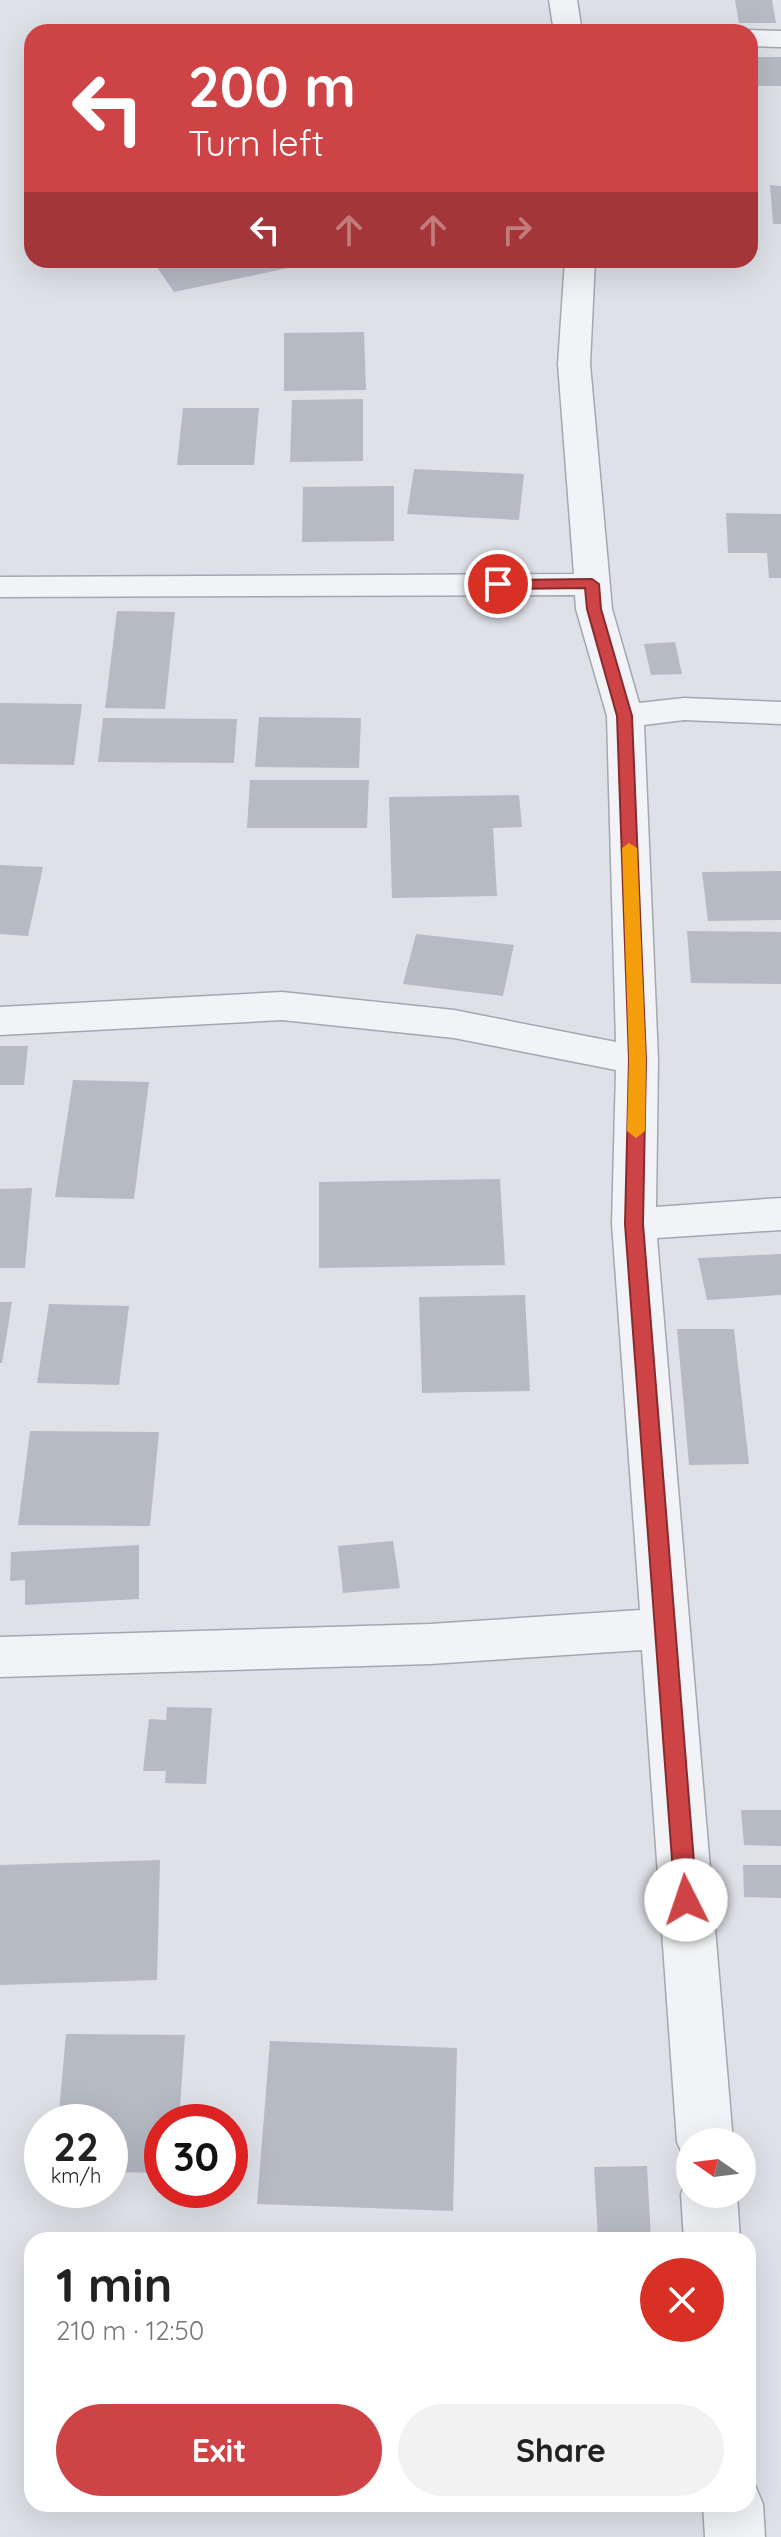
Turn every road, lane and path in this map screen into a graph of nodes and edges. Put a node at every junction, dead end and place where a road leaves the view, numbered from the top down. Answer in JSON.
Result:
{"nodes":[{"id":1,"x":563,"y":0,"type":"edge"},
{"id":2,"x":567,"y":24,"type":"edge"},
{"id":3,"x":758,"y":38,"type":"edge"},
{"id":4,"x":781,"y":39,"type":"edge"},
{"id":5,"x":580,"y":268,"type":"edge"},
{"id":6,"x":592,"y":584,"type":"junction"},
{"id":7,"x":0,"y":587,"type":"edge"},
{"id":8,"x":781,"y":713,"type":"edge"},
{"id":9,"x":625,"y":716,"type":"junction"},
{"id":10,"x":0,"y":1021,"type":"edge"},
{"id":11,"x":637,"y":1060,"type":"junction"},
{"id":12,"x":781,"y":1214,"type":"edge"},
{"id":13,"x":634,"y":1224,"type":"junction"},
{"id":14,"x":665,"y":1628,"type":"junction"},
{"id":15,"x":0,"y":1657,"type":"edge"},
{"id":16,"x":704,"y":2128,"type":"edge"},
{"id":17,"x":710,"y":2208,"type":"edge"},
{"id":18,"x":711,"y":2232,"type":"edge"},
{"id":19,"x":733,"y":2512,"type":"edge"},
{"id":20,"x":735,"y":2537,"type":"edge"}],
"edges":[{"from":1,"to":2,"type":"street"},
{"from":3,"to":4,"type":"street"},
{"from":5,"to":6,"type":"street"},
{"from":6,"to":7,"type":"street"},
{"from":6,"to":9,"type":"street"},
{"from":8,"to":9,"type":"street"},
{"from":9,"to":11,"type":"street"},
{"from":10,"to":11,"type":"street"},
{"from":11,"to":13,"type":"street"},
{"from":12,"to":13,"type":"street"},
{"from":13,"to":14,"type":"street"},
{"from":14,"to":15,"type":"street"},
{"from":14,"to":16,"type":"street"},
{"from":17,"to":18,"type":"street"},
{"from":19,"to":20,"type":"street"}]}
